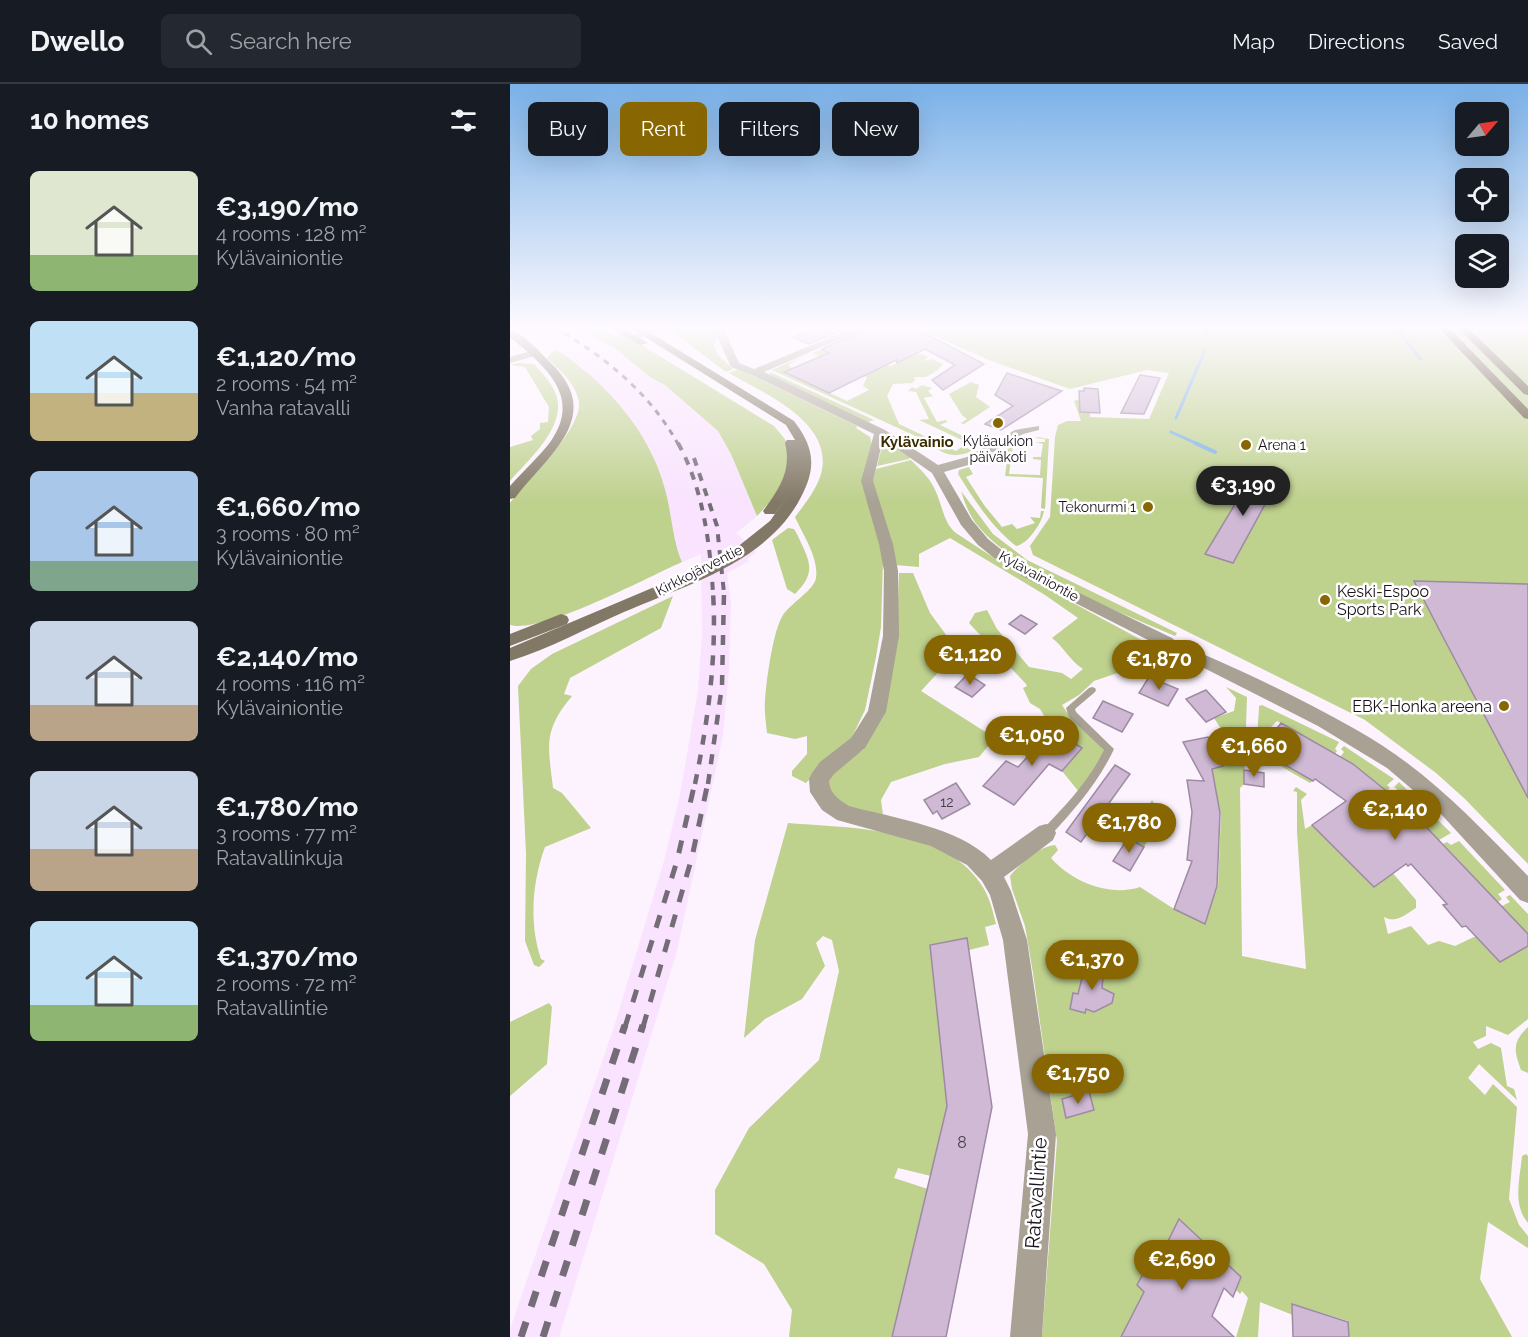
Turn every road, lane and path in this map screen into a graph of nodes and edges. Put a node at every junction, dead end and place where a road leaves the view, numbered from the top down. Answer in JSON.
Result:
{"nodes":[{"id":1,"x":563,"y":385,"type":"edge"},
{"id":2,"x":729,"y":385,"type":"edge"},
{"id":3,"x":783,"y":385,"type":"edge"},
{"id":4,"x":1499,"y":385,"type":"edge"},
{"id":5,"x":1528,"y":416,"type":"edge"},
{"id":6,"x":1035,"y":428,"type":"dead end"},
{"id":7,"x":880,"y":432,"type":"junction"},
{"id":8,"x":936,"y":470,"type":"junction"},
{"id":9,"x":510,"y":495,"type":"edge"},
{"id":10,"x":649,"y":589,"type":"junction"},
{"id":11,"x":510,"y":640,"type":"edge"},
{"id":12,"x":510,"y":655,"type":"edge"},
{"id":13,"x":1092,"y":690,"type":"dead end"},
{"id":14,"x":1046,"y":833,"type":"joint"},
{"id":15,"x":990,"y":874,"type":"junction"},
{"id":16,"x":1528,"y":892,"type":"edge"},
{"id":17,"x":1026,"y":1337,"type":"edge"}],
"edges":[{"from":1,"to":9,"type":"main road"},
{"from":2,"to":10,"type":"main road","name":"Kirkkojärventie"},
{"from":3,"to":7,"type":"street","name":"Kylävainiontie"},
{"from":4,"to":5,"type":"highway"},
{"from":6,"to":8,"type":"street"},
{"from":7,"to":8,"type":"street","name":"Kylävainiontie"},
{"from":7,"to":15,"type":"street","name":"Ratavallintie"},
{"from":8,"to":16,"type":"street","name":"Kylävainiontie"},
{"from":10,"to":11,"type":"main road","name":"Kirkkojärventie"},
{"from":10,"to":12,"type":"main road","name":"Kirkkojärventie"},
{"from":13,"to":14,"type":"lane"},
{"from":14,"to":15,"type":"street"},
{"from":15,"to":17,"type":"street","name":"Ratavallintie"}]}
